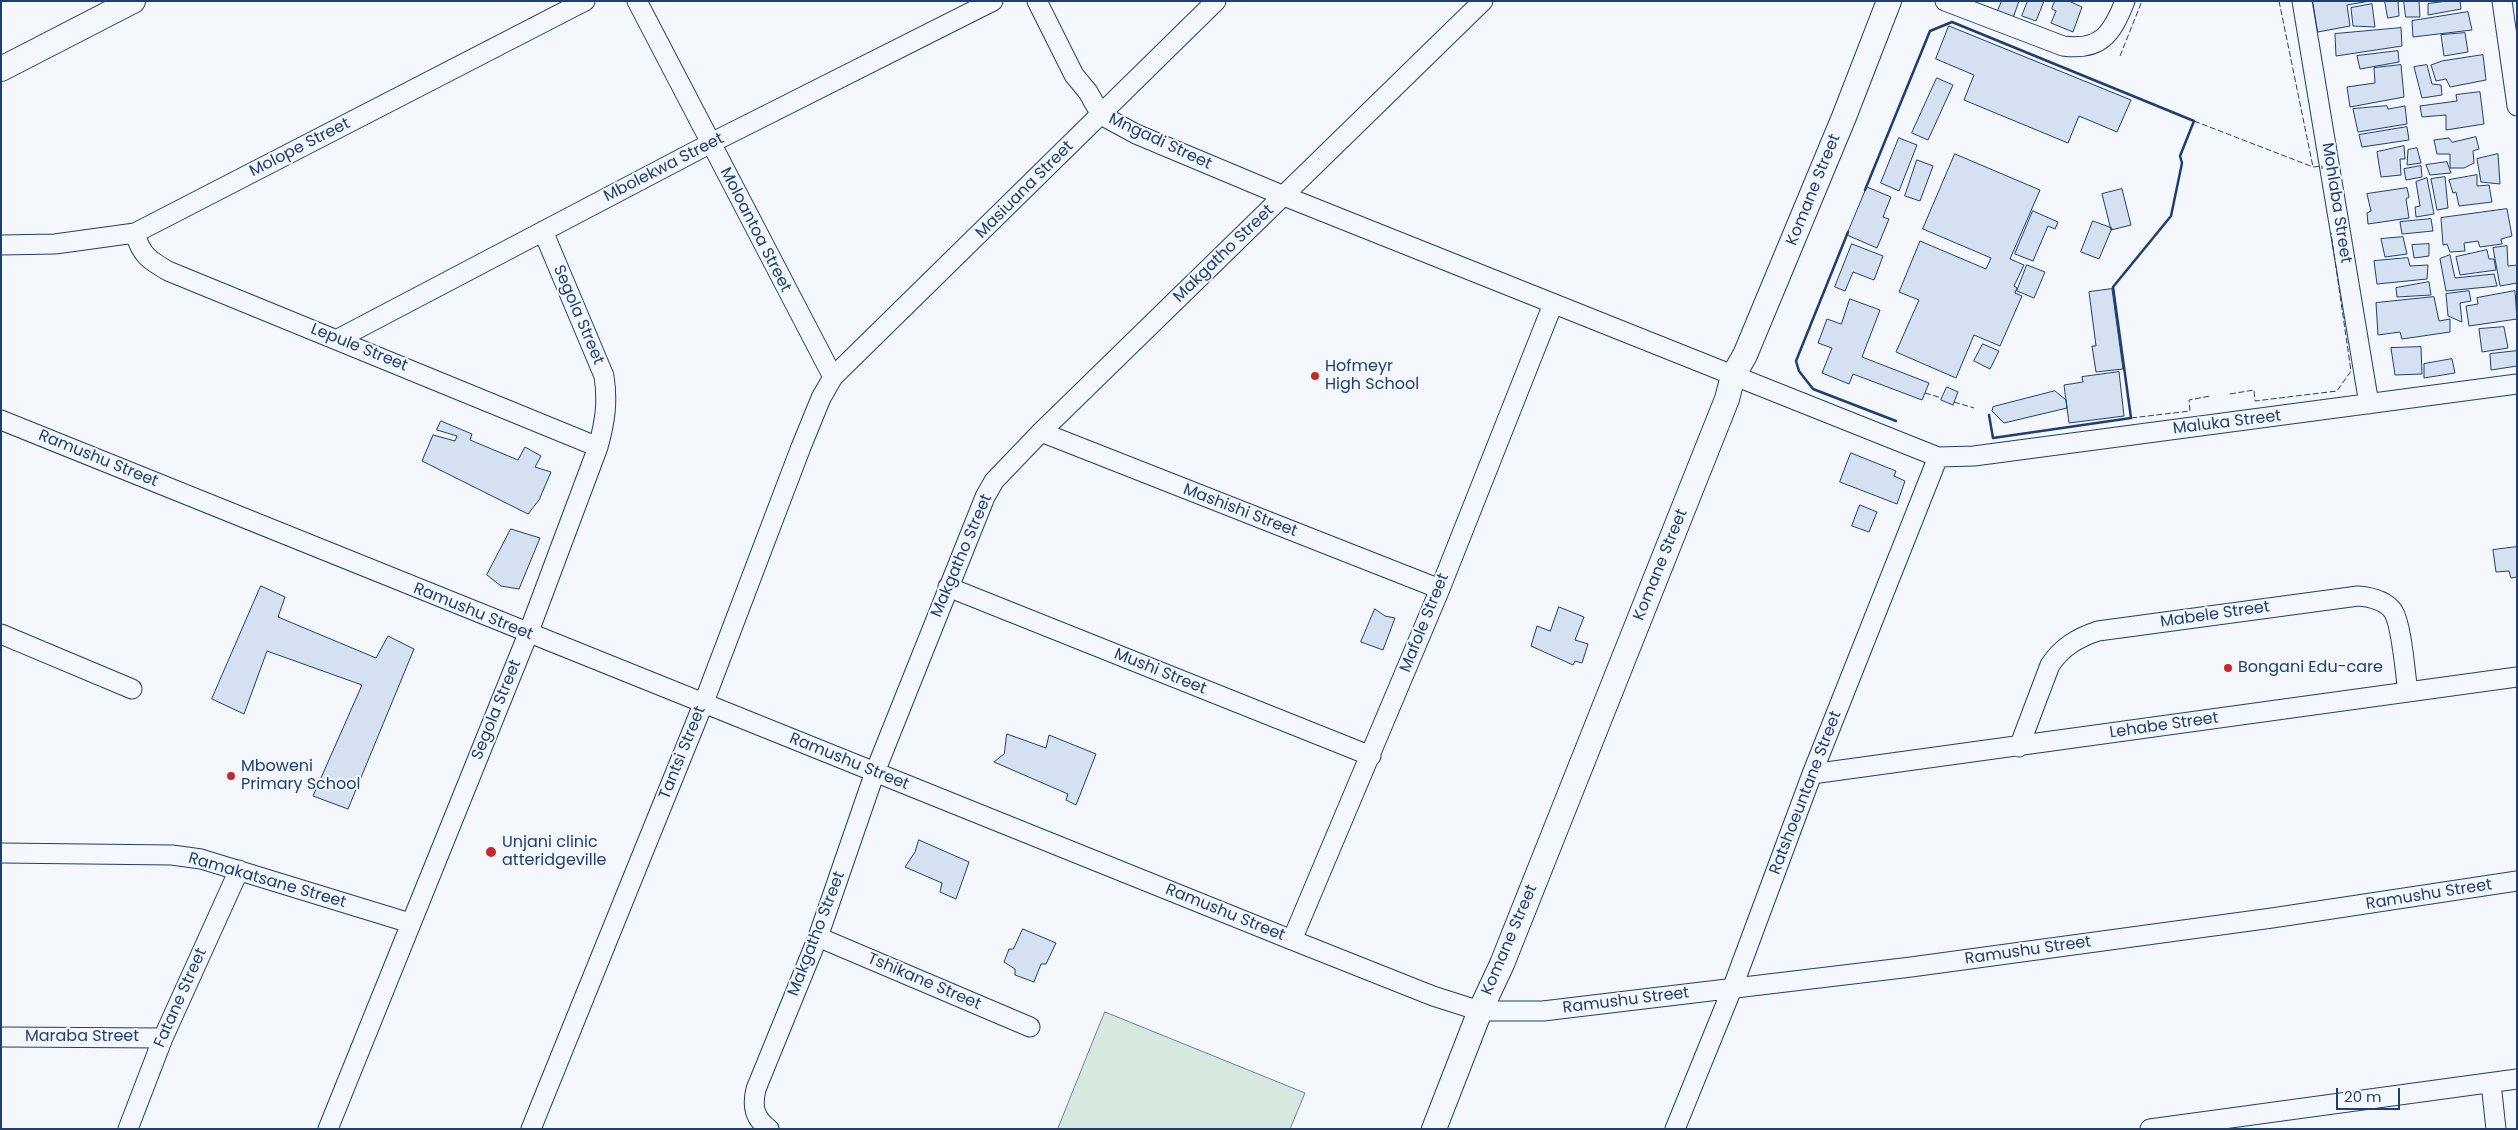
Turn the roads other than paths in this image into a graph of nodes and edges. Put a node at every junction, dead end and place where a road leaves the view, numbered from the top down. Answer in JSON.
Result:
{"nodes":[{"id":1,"x":133,"y":1,"type":"edge"},
{"id":2,"x":585,"y":1,"type":"edge"},
{"id":3,"x":637,"y":1,"type":"edge"},
{"id":4,"x":993,"y":1,"type":"edge"},
{"id":5,"x":1037,"y":1,"type":"edge"},
{"id":6,"x":1216,"y":1,"type":"edge"},
{"id":7,"x":1483,"y":1,"type":"edge"},
{"id":8,"x":1889,"y":1,"type":"edge"},
{"id":9,"x":1945,"y":1,"type":"edge"},
{"id":10,"x":2125,"y":1,"type":"edge"},
{"id":11,"x":2302,"y":1,"type":"edge"},
{"id":12,"x":2502,"y":1,"type":"edge"},
{"id":13,"x":1,"y":69,"type":"edge"},
{"id":14,"x":2517,"y":106,"type":"edge"},
{"id":15,"x":1101,"y":115,"type":"junction"},
{"id":16,"x":711,"y":143,"type":"junction"},
{"id":17,"x":1284,"y":196,"type":"junction"},
{"id":18,"x":542,"y":230,"type":"junction"},
{"id":19,"x":135,"y":233,"type":"junction"},
{"id":20,"x":1,"y":246,"type":"edge"},
{"id":21,"x":1553,"y":304,"type":"junction"},
{"id":22,"x":338,"y":339,"type":"junction"},
{"id":23,"x":1733,"y":376,"type":"junction"},
{"id":24,"x":833,"y":378,"type":"junction"},
{"id":25,"x":2517,"y":384,"type":"edge"},
{"id":26,"x":2369,"y":404,"type":"junction"},
{"id":27,"x":1,"y":420,"type":"edge"},
{"id":28,"x":1041,"y":432,"type":"junction"},
{"id":29,"x":598,"y":447,"type":"junction"},
{"id":30,"x":1938,"y":457,"type":"junction"},
{"id":31,"x":948,"y":588,"type":"junction"},
{"id":32,"x":1440,"y":589,"type":"junction"},
{"id":33,"x":1,"y":634,"type":"edge"},
{"id":34,"x":528,"y":634,"type":"junction"},
{"id":35,"x":2517,"y":678,"type":"edge"},
{"id":36,"x":132,"y":689,"type":"dead end"},
{"id":37,"x":2408,"y":692,"type":"junction"},
{"id":38,"x":704,"y":702,"type":"junction"},
{"id":39,"x":2019,"y":747,"type":"junction"},
{"id":40,"x":1371,"y":756,"type":"junction"},
{"id":41,"x":875,"y":772,"type":"junction"},
{"id":42,"x":1812,"y":774,"type":"junction"},
{"id":43,"x":1,"y":853,"type":"edge"},
{"id":44,"x":239,"y":870,"type":"junction"},
{"id":45,"x":2517,"y":881,"type":"edge"},
{"id":46,"x":410,"y":923,"type":"junction"},
{"id":47,"x":818,"y":937,"type":"junction"},
{"id":48,"x":1292,"y":940,"type":"junction"},
{"id":49,"x":1732,"y":988,"type":"junction"},
{"id":50,"x":1480,"y":1011,"type":"junction"},
{"id":51,"x":1030,"y":1027,"type":"dead end"},
{"id":52,"x":1,"y":1037,"type":"edge"},
{"id":53,"x":163,"y":1038,"type":"junction"},
{"id":54,"x":2517,"y":1079,"type":"edge"},
{"id":55,"x":2491,"y":1082,"type":"junction"},
{"id":56,"x":128,"y":1129,"type":"edge"},
{"id":57,"x":328,"y":1129,"type":"edge"},
{"id":58,"x":531,"y":1129,"type":"edge"},
{"id":59,"x":769,"y":1129,"type":"edge"},
{"id":60,"x":1434,"y":1129,"type":"edge"},
{"id":61,"x":1675,"y":1129,"type":"edge"},
{"id":62,"x":2150,"y":1129,"type":"edge"},
{"id":63,"x":2496,"y":1129,"type":"edge"}],
"edges":[{"from":1,"to":13,"type":"street"},
{"from":2,"to":19,"type":"street","name":"Molope Street"},
{"from":3,"to":16,"type":"street","name":"Moloantoa Street"},
{"from":4,"to":16,"type":"street","name":"Mbolekwa Street"},
{"from":5,"to":15,"type":"street","name":"Mngadi Street"},
{"from":6,"to":15,"type":"street","name":"Masiuana Street"},
{"from":7,"to":17,"type":"street","name":"Makgatho Street"},
{"from":8,"to":23,"type":"street","name":"Komane Street"},
{"from":9,"to":10,"type":"street"},
{"from":11,"to":26,"type":"street","name":"Mohlaba Street"},
{"from":12,"to":14,"type":"street"},
{"from":15,"to":17,"type":"street","name":"Mngadi Street"},
{"from":15,"to":24,"type":"street","name":"Masiuana Street"},
{"from":16,"to":18,"type":"street","name":"Mbolekwa Street"},
{"from":16,"to":24,"type":"street","name":"Moloantoa Street"},
{"from":17,"to":21,"type":"street","name":"Mngadi Street"},
{"from":17,"to":28,"type":"street","name":"Makgatho Street"},
{"from":18,"to":22,"type":"street","name":"Mbolekwa Street"},
{"from":18,"to":29,"type":"street","name":"Segola Street"},
{"from":19,"to":20,"type":"street","name":"Molope Street"},
{"from":19,"to":22,"type":"street","name":"Lepule Street"},
{"from":21,"to":23,"type":"street","name":"Mngadi Street"},
{"from":21,"to":32,"type":"street","name":"Mafole Street"},
{"from":22,"to":29,"type":"street","name":"Lepule Street"},
{"from":23,"to":30,"type":"street","name":"Mngadi Street"},
{"from":23,"to":50,"type":"street","name":"Komane Street"},
{"from":24,"to":38,"type":"street","name":"Tantsi Street"},
{"from":25,"to":26,"type":"street","name":"Maluka Street"},
{"from":26,"to":30,"type":"street","name":"Maluka Street"},
{"from":27,"to":34,"type":"street","name":"Ramushu Street"},
{"from":28,"to":31,"type":"street","name":"Makgatho Street"},
{"from":28,"to":32,"type":"street","name":"Mashishi Street"},
{"from":29,"to":34,"type":"street","name":"Segola Street"},
{"from":30,"to":42,"type":"street","name":"Ratshoeuntane Street"},
{"from":31,"to":40,"type":"street","name":"Mushi Street"},
{"from":31,"to":41,"type":"street","name":"Makgatho Street"},
{"from":32,"to":40,"type":"street","name":"Mafole Street"},
{"from":33,"to":36,"type":"street"},
{"from":34,"to":38,"type":"street","name":"Ramushu Street"},
{"from":34,"to":46,"type":"street","name":"Segola Street"},
{"from":35,"to":37,"type":"street","name":"Lehabe Street"},
{"from":37,"to":39,"type":"street","name":"Lehabe Street"},
{"from":37,"to":39,"type":"street","name":"Mabele Street"},
{"from":38,"to":41,"type":"street","name":"Ramushu Street"},
{"from":38,"to":58,"type":"street","name":"Tantsi Street"},
{"from":39,"to":42,"type":"street","name":"Lehabe Street"},
{"from":40,"to":48,"type":"street","name":"Mafole Street"},
{"from":41,"to":47,"type":"street","name":"Makgatho Street"},
{"from":41,"to":48,"type":"street","name":"Ramushu Street"},
{"from":42,"to":49,"type":"street","name":"Ratshoeuntane Street"},
{"from":43,"to":44,"type":"street","name":"Ramakatsane Street"},
{"from":44,"to":46,"type":"street","name":"Ramakatsane Street"},
{"from":44,"to":53,"type":"street","name":"Fatane Street"},
{"from":45,"to":49,"type":"street","name":"Ramushu Street"},
{"from":46,"to":57,"type":"street","name":"Segola Street"},
{"from":47,"to":51,"type":"street","name":"Tshikane Street"},
{"from":47,"to":59,"type":"street","name":"Makgatho Street"},
{"from":48,"to":50,"type":"street","name":"Ramushu Street"},
{"from":49,"to":50,"type":"street","name":"Ramushu Street"},
{"from":49,"to":61,"type":"street","name":"Ratshoeuntane Street"},
{"from":50,"to":60,"type":"street","name":"Komane Street"},
{"from":52,"to":53,"type":"street","name":"Maraba Street"},
{"from":53,"to":56,"type":"street","name":"Fatane Street"},
{"from":54,"to":55,"type":"street"},
{"from":55,"to":62,"type":"street"},
{"from":55,"to":63,"type":"street"}]}
